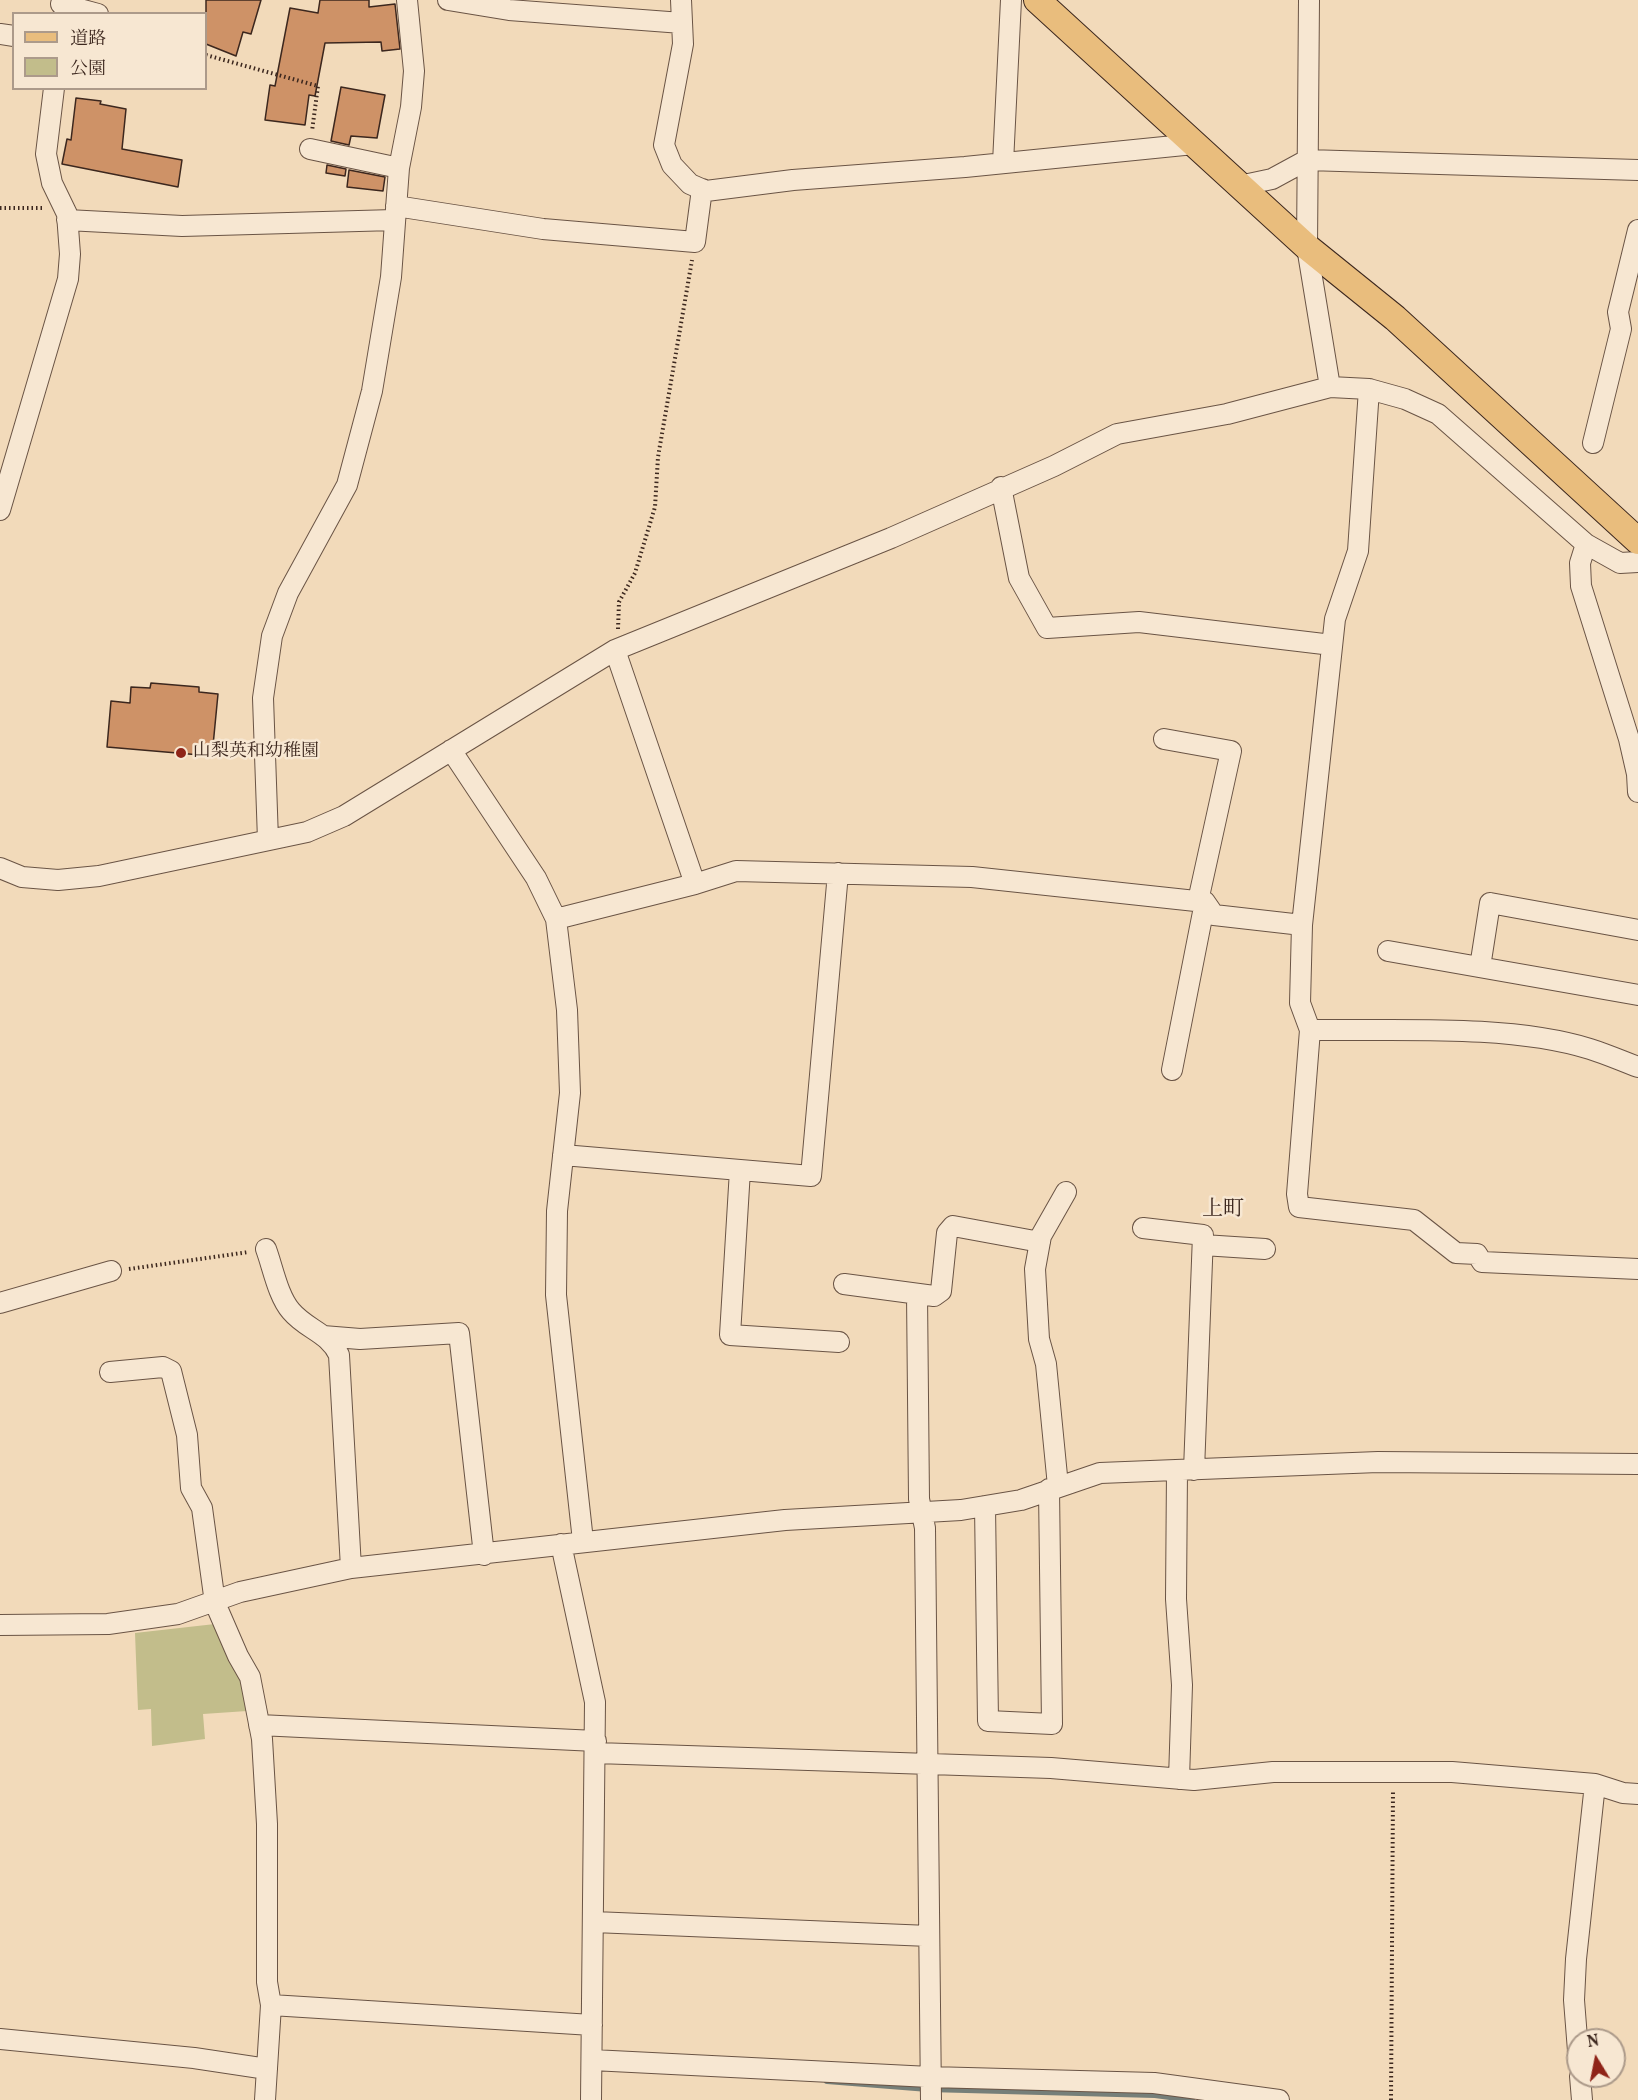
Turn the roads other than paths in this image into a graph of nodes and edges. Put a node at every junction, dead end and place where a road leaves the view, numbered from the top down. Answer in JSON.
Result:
{"nodes":[{"id":1,"x":407,"y":0,"type":"edge"},
{"id":2,"x":448,"y":0,"type":"edge"},
{"id":3,"x":681,"y":0,"type":"edge"},
{"id":4,"x":1011,"y":0,"type":"edge"},
{"id":5,"x":1037,"y":0,"type":"edge"},
{"id":6,"x":1309,"y":0,"type":"edge"},
{"id":7,"x":61,"y":6,"type":"edge"},
{"id":8,"x":89,"y":12,"type":"edge"},
{"id":9,"x":681,"y":23,"type":"junction"},
{"id":10,"x":54,"y":90,"type":"edge"},
{"id":11,"x":1194,"y":144,"type":"junction"},
{"id":12,"x":310,"y":149,"type":"road end"},
{"id":13,"x":1307,"y":160,"type":"junction"},
{"id":14,"x":1003,"y":163,"type":"junction"},
{"id":15,"x":399,"y":168,"type":"junction"},
{"id":16,"x":1638,"y":170,"type":"edge"},
{"id":17,"x":1239,"y":186,"type":"junction"},
{"id":18,"x":702,"y":189,"type":"junction"},
{"id":19,"x":395,"y":213,"type":"junction"},
{"id":20,"x":66,"y":214,"type":"junction"},
{"id":21,"x":1638,"y":230,"type":"edge"},
{"id":22,"x":1307,"y":247,"type":"junction"},
{"id":23,"x":1630,"y":331,"type":"edge"},
{"id":24,"x":1330,"y":387,"type":"junction"},
{"id":25,"x":1369,"y":389,"type":"junction"},
{"id":26,"x":1593,"y":443,"type":"dead end"},
{"id":27,"x":1001,"y":487,"type":"junction"},
{"id":28,"x":3,"y":488,"type":"edge"},
{"id":29,"x":0,"y":510,"type":"edge"},
{"id":30,"x":1638,"y":541,"type":"edge"},
{"id":31,"x":1586,"y":544,"type":"junction"},
{"id":32,"x":1638,"y":562,"type":"edge"},
{"id":33,"x":1332,"y":645,"type":"junction"},
{"id":34,"x":618,"y":648,"type":"junction"},
{"id":35,"x":1164,"y":739,"type":"dead end"},
{"id":36,"x":451,"y":750,"type":"junction"},
{"id":37,"x":1638,"y":792,"type":"edge"},
{"id":38,"x":268,"y":840,"type":"junction"},
{"id":39,"x":0,"y":868,"type":"edge"},
{"id":40,"x":838,"y":873,"type":"junction"},
{"id":41,"x":695,"y":884,"type":"junction"},
{"id":42,"x":1202,"y":902,"type":"junction"},
{"id":43,"x":556,"y":919,"type":"junction"},
{"id":44,"x":1302,"y":925,"type":"junction"},
{"id":45,"x":1638,"y":930,"type":"edge"},
{"id":46,"x":1388,"y":951,"type":"dead end"},
{"id":47,"x":1480,"y":967,"type":"junction"},
{"id":48,"x":1638,"y":995,"type":"edge"},
{"id":49,"x":1310,"y":1030,"type":"junction"},
{"id":50,"x":1638,"y":1067,"type":"edge"},
{"id":51,"x":1172,"y":1070,"type":"dead end"},
{"id":52,"x":563,"y":1155,"type":"junction"},
{"id":53,"x":740,"y":1170,"type":"junction"},
{"id":54,"x":1066,"y":1192,"type":"dead end"},
{"id":55,"x":1143,"y":1228,"type":"dead end"},
{"id":56,"x":1040,"y":1242,"type":"junction"},
{"id":57,"x":1203,"y":1245,"type":"junction"},
{"id":58,"x":266,"y":1249,"type":"road end"},
{"id":59,"x":1265,"y":1250,"type":"dead end"},
{"id":60,"x":1638,"y":1269,"type":"edge"},
{"id":61,"x":111,"y":1271,"type":"road end"},
{"id":62,"x":844,"y":1284,"type":"dead end"},
{"id":63,"x":917,"y":1294,"type":"junction"},
{"id":64,"x":0,"y":1303,"type":"edge"},
{"id":65,"x":323,"y":1336,"type":"junction"},
{"id":66,"x":839,"y":1342,"type":"dead end"},
{"id":67,"x":110,"y":1372,"type":"dead end"},
{"id":68,"x":1638,"y":1464,"type":"edge"},
{"id":69,"x":1185,"y":1470,"type":"junction"},
{"id":70,"x":1053,"y":1487,"type":"junction"},
{"id":71,"x":985,"y":1506,"type":"junction"},
{"id":72,"x":922,"y":1514,"type":"junction"},
{"id":73,"x":583,"y":1541,"type":"junction"},
{"id":74,"x":561,"y":1545,"type":"junction"},
{"id":75,"x":483,"y":1555,"type":"junction"},
{"id":76,"x":351,"y":1568,"type":"junction"},
{"id":77,"x":215,"y":1603,"type":"junction"},
{"id":78,"x":0,"y":1625,"type":"edge"},
{"id":79,"x":259,"y":1725,"type":"junction"},
{"id":80,"x":596,"y":1747,"type":"junction"},
{"id":81,"x":927,"y":1763,"type":"junction"},
{"id":82,"x":1179,"y":1779,"type":"junction"},
{"id":83,"x":1595,"y":1784,"type":"junction"},
{"id":84,"x":1638,"y":1794,"type":"edge"},
{"id":85,"x":594,"y":1922,"type":"junction"},
{"id":86,"x":929,"y":1936,"type":"junction"},
{"id":87,"x":271,"y":2004,"type":"junction"},
{"id":88,"x":592,"y":2025,"type":"junction"},
{"id":89,"x":1576,"y":2028,"type":"edge"},
{"id":90,"x":0,"y":2039,"type":"edge"},
{"id":91,"x":592,"y":2060,"type":"junction"},
{"id":92,"x":267,"y":2069,"type":"junction"},
{"id":93,"x":931,"y":2087,"type":"edge"},
{"id":94,"x":265,"y":2100,"type":"edge"},
{"id":95,"x":591,"y":2100,"type":"edge"},
{"id":96,"x":1279,"y":2100,"type":"edge"}],
"edges":[{"from":1,"to":15,"type":"street"},
{"from":2,"to":9,"type":"street"},
{"from":3,"to":9,"type":"street"},
{"from":4,"to":14,"type":"street"},
{"from":5,"to":11,"type":"main road"},
{"from":6,"to":13,"type":"street"},
{"from":7,"to":8,"type":"street"},
{"from":9,"to":18,"type":"street"},
{"from":10,"to":20,"type":"street"},
{"from":11,"to":14,"type":"street"},
{"from":11,"to":17,"type":"main road"},
{"from":12,"to":15,"type":"street"},
{"from":13,"to":16,"type":"street"},
{"from":13,"to":17,"type":"street"},
{"from":13,"to":22,"type":"street"},
{"from":14,"to":18,"type":"street"},
{"from":15,"to":19,"type":"street"},
{"from":17,"to":22,"type":"main road"},
{"from":18,"to":19,"type":"street"},
{"from":19,"to":20,"type":"street"},
{"from":19,"to":38,"type":"street"},
{"from":20,"to":28,"type":"street"},
{"from":21,"to":23,"type":"street"},
{"from":22,"to":24,"type":"street"},
{"from":22,"to":30,"type":"main road"},
{"from":23,"to":26,"type":"street"},
{"from":24,"to":25,"type":"street"},
{"from":24,"to":27,"type":"street"},
{"from":25,"to":31,"type":"street"},
{"from":25,"to":33,"type":"street"},
{"from":27,"to":33,"type":"street"},
{"from":27,"to":34,"type":"street"},
{"from":28,"to":29,"type":"street"},
{"from":31,"to":32,"type":"street"},
{"from":31,"to":37,"type":"street"},
{"from":33,"to":44,"type":"street"},
{"from":34,"to":36,"type":"street"},
{"from":34,"to":41,"type":"street"},
{"from":35,"to":42,"type":"street"},
{"from":36,"to":38,"type":"street"},
{"from":36,"to":43,"type":"street"},
{"from":38,"to":39,"type":"street"},
{"from":40,"to":41,"type":"street"},
{"from":40,"to":42,"type":"street"},
{"from":40,"to":53,"type":"street"},
{"from":41,"to":43,"type":"street"},
{"from":42,"to":44,"type":"street"},
{"from":42,"to":51,"type":"street"},
{"from":43,"to":52,"type":"street"},
{"from":44,"to":49,"type":"street"},
{"from":45,"to":47,"type":"street"},
{"from":46,"to":47,"type":"street"},
{"from":47,"to":48,"type":"street"},
{"from":49,"to":50,"type":"street"},
{"from":49,"to":60,"type":"street"},
{"from":52,"to":53,"type":"street"},
{"from":52,"to":73,"type":"street"},
{"from":53,"to":66,"type":"street"},
{"from":54,"to":56,"type":"street"},
{"from":55,"to":57,"type":"street"},
{"from":56,"to":63,"type":"street"},
{"from":56,"to":70,"type":"street"},
{"from":57,"to":59,"type":"street"},
{"from":57,"to":69,"type":"street"},
{"from":58,"to":65,"type":"street"},
{"from":61,"to":64,"type":"street"},
{"from":62,"to":63,"type":"street"},
{"from":63,"to":72,"type":"street"},
{"from":65,"to":75,"type":"street"},
{"from":65,"to":76,"type":"street"},
{"from":67,"to":77,"type":"street"},
{"from":68,"to":69,"type":"street"},
{"from":69,"to":70,"type":"street"},
{"from":69,"to":82,"type":"street"},
{"from":70,"to":71,"type":"street"},
{"from":70,"to":71,"type":"street"},
{"from":71,"to":72,"type":"street"},
{"from":72,"to":73,"type":"street"},
{"from":72,"to":81,"type":"street"},
{"from":73,"to":74,"type":"street"},
{"from":74,"to":75,"type":"street"},
{"from":74,"to":80,"type":"street"},
{"from":75,"to":76,"type":"street"},
{"from":76,"to":77,"type":"street"},
{"from":77,"to":78,"type":"street"},
{"from":77,"to":79,"type":"street"},
{"from":79,"to":80,"type":"street"},
{"from":79,"to":87,"type":"street"},
{"from":80,"to":81,"type":"street"},
{"from":80,"to":85,"type":"street"},
{"from":81,"to":82,"type":"street"},
{"from":81,"to":86,"type":"street"},
{"from":82,"to":83,"type":"street"},
{"from":83,"to":84,"type":"street"},
{"from":83,"to":89,"type":"street"},
{"from":85,"to":86,"type":"street"},
{"from":85,"to":88,"type":"street"},
{"from":86,"to":93,"type":"street"},
{"from":87,"to":88,"type":"street"},
{"from":87,"to":92,"type":"street"},
{"from":88,"to":91,"type":"street"},
{"from":90,"to":92,"type":"street"},
{"from":91,"to":93,"type":"street"},
{"from":91,"to":95,"type":"street"},
{"from":92,"to":94,"type":"street"},
{"from":93,"to":96,"type":"street"}]}
